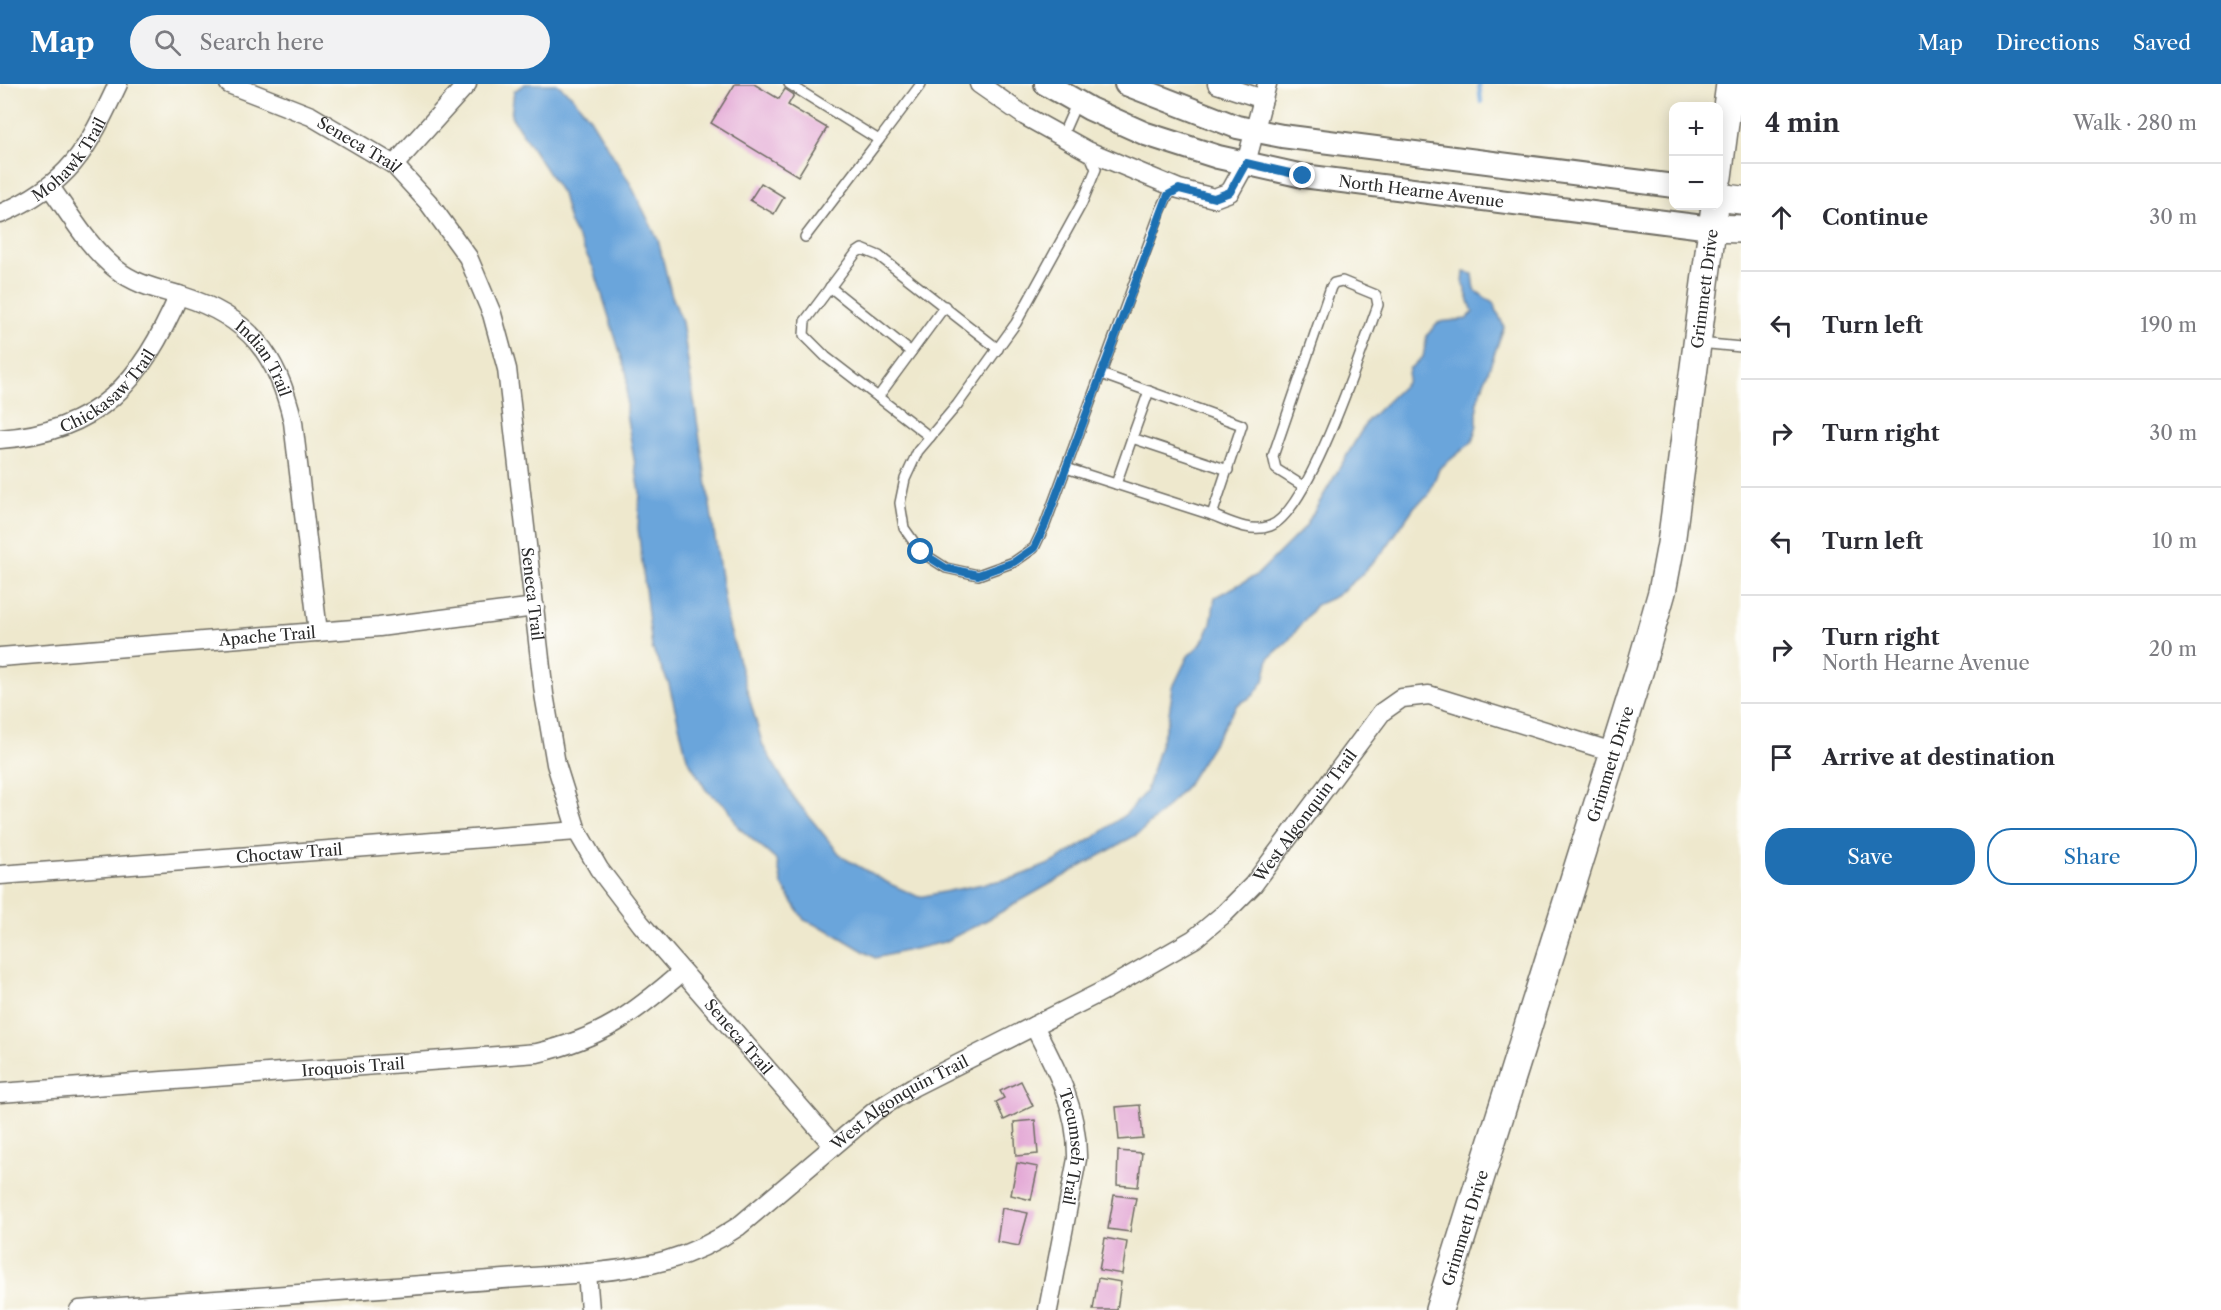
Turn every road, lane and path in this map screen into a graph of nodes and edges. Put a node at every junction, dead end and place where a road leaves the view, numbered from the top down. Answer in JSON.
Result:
{"nodes":[{"id":1,"x":118,"y":84,"type":"edge"},
{"id":2,"x":229,"y":84,"type":"edge"},
{"id":3,"x":467,"y":84,"type":"edge"},
{"id":4,"x":789,"y":84,"type":"edge"},
{"id":5,"x":921,"y":84,"type":"edge"},
{"id":6,"x":980,"y":84,"type":"edge"},
{"id":7,"x":1046,"y":84,"type":"edge"},
{"id":8,"x":1126,"y":84,"type":"edge"},
{"id":9,"x":1217,"y":84,"type":"edge"},
{"id":10,"x":1734,"y":86,"type":"edge"},
{"id":11,"x":1265,"y":92,"type":"edge"},
{"id":12,"x":1082,"y":93,"type":"edge"},
{"id":13,"x":1255,"y":131,"type":"junction"},
{"id":14,"x":1062,"y":136,"type":"junction"},
{"id":15,"x":879,"y":140,"type":"junction"},
{"id":16,"x":1088,"y":151,"type":"junction"},
{"id":17,"x":1722,"y":156,"type":"edge"},
{"id":18,"x":1246,"y":163,"type":"junction"},
{"id":19,"x":394,"y":165,"type":"junction"},
{"id":20,"x":1669,"y":185,"type":"edge"},
{"id":21,"x":50,"y":187,"type":"junction"},
{"id":22,"x":1179,"y":189,"type":"junction"},
{"id":23,"x":1723,"y":198,"type":"edge"},
{"id":24,"x":1741,"y":200,"type":"edge"},
{"id":25,"x":0,"y":214,"type":"edge"},
{"id":26,"x":1713,"y":217,"type":"edge"},
{"id":27,"x":1741,"y":229,"type":"edge"},
{"id":28,"x":805,"y":237,"type":"dead end"},
{"id":29,"x":830,"y":287,"type":"junction"},
{"id":30,"x":179,"y":296,"type":"junction"},
{"id":31,"x":945,"y":306,"type":"junction"},
{"id":32,"x":1697,"y":343,"type":"junction"},
{"id":33,"x":1741,"y":347,"type":"edge"},
{"id":34,"x":998,"y":349,"type":"junction"},
{"id":35,"x":911,"y":352,"type":"junction"},
{"id":36,"x":1101,"y":374,"type":"junction"},
{"id":37,"x":1149,"y":391,"type":"junction"},
{"id":38,"x":878,"y":397,"type":"junction"},
{"id":39,"x":930,"y":437,"type":"junction"},
{"id":40,"x":1132,"y":438,"type":"junction"},
{"id":41,"x":0,"y":439,"type":"edge"},
{"id":42,"x":1066,"y":468,"type":"junction"},
{"id":43,"x":1228,"y":471,"type":"junction"},
{"id":44,"x":1116,"y":484,"type":"junction"},
{"id":45,"x":1303,"y":486,"type":"junction"},
{"id":46,"x":1212,"y":515,"type":"junction"},
{"id":47,"x":535,"y":607,"type":"junction"},
{"id":48,"x":318,"y":632,"type":"junction"},
{"id":49,"x":0,"y":657,"type":"edge"},
{"id":50,"x":1613,"y":752,"type":"junction"},
{"id":51,"x":578,"y":831,"type":"junction"},
{"id":52,"x":0,"y":874,"type":"edge"},
{"id":53,"x":682,"y":972,"type":"junction"},
{"id":54,"x":1034,"y":1026,"type":"junction"},
{"id":55,"x":0,"y":1093,"type":"edge"},
{"id":56,"x":833,"y":1145,"type":"junction"},
{"id":57,"x":587,"y":1273,"type":"junction"},
{"id":58,"x":79,"y":1310,"type":"edge"},
{"id":59,"x":590,"y":1310,"type":"edge"},
{"id":60,"x":1048,"y":1310,"type":"edge"},
{"id":61,"x":1439,"y":1310,"type":"edge"}],
"edges":[{"from":1,"to":21,"type":"street","name":"Mohawk Trail"},
{"from":2,"to":19,"type":"street","name":"Seneca Trail"},
{"from":3,"to":19,"type":"street"},
{"from":4,"to":15,"type":"lane"},
{"from":5,"to":15,"type":"lane"},
{"from":6,"to":14,"type":"street"},
{"from":7,"to":12,"type":"street","name":"North Hearne Avenue"},
{"from":8,"to":13,"type":"street"},
{"from":9,"to":11,"type":"street"},
{"from":10,"to":17,"type":"main road"},
{"from":11,"to":13,"type":"street"},
{"from":12,"to":14,"type":"lane"},
{"from":12,"to":18,"type":"street","name":"North Hearne Avenue"},
{"from":13,"to":18,"type":"street"},
{"from":13,"to":20,"type":"street"},
{"from":14,"to":16,"type":"street"},
{"from":15,"to":28,"type":"lane"},
{"from":16,"to":22,"type":"street"},
{"from":16,"to":34,"type":"lane"},
{"from":18,"to":22,"type":"street"},
{"from":18,"to":26,"type":"street","name":"North Hearne Avenue"},
{"from":19,"to":47,"type":"street","name":"Seneca Trail"},
{"from":21,"to":25,"type":"street","name":"Mohawk Trail"},
{"from":21,"to":30,"type":"street","name":"Indian Trail"},
{"from":22,"to":36,"type":"lane"},
{"from":23,"to":24,"type":"main road"},
{"from":26,"to":27,"type":"main road","name":"North Hearne Avenue"},
{"from":26,"to":32,"type":"main road","name":"Grimmett Drive"},
{"from":29,"to":31,"type":"lane"},
{"from":29,"to":35,"type":"lane"},
{"from":29,"to":38,"type":"lane"},
{"from":30,"to":41,"type":"street","name":"Chickasaw Trail"},
{"from":30,"to":48,"type":"street","name":"Indian Trail"},
{"from":31,"to":34,"type":"lane"},
{"from":31,"to":35,"type":"lane"},
{"from":32,"to":33,"type":"lane"},
{"from":32,"to":50,"type":"main road","name":"Grimmett Drive"},
{"from":34,"to":39,"type":"lane"},
{"from":35,"to":38,"type":"lane"},
{"from":36,"to":37,"type":"lane"},
{"from":36,"to":42,"type":"lane"},
{"from":37,"to":40,"type":"lane"},
{"from":37,"to":43,"type":"lane"},
{"from":38,"to":39,"type":"lane"},
{"from":39,"to":42,"type":"lane"},
{"from":40,"to":43,"type":"lane"},
{"from":40,"to":44,"type":"lane"},
{"from":42,"to":44,"type":"lane"},
{"from":43,"to":46,"type":"lane"},
{"from":44,"to":46,"type":"lane"},
{"from":45,"to":45,"type":"lane"},
{"from":45,"to":46,"type":"lane"},
{"from":47,"to":48,"type":"street","name":"Apache Trail"},
{"from":47,"to":51,"type":"street","name":"Seneca Trail"},
{"from":48,"to":49,"type":"street","name":"Apache Trail"},
{"from":50,"to":54,"type":"street","name":"West Algonquin Trail"},
{"from":50,"to":61,"type":"main road","name":"Grimmett Drive"},
{"from":51,"to":52,"type":"street","name":"Choctaw Trail"},
{"from":51,"to":53,"type":"street","name":"Seneca Trail"},
{"from":53,"to":55,"type":"street","name":"Iroquois Trail"},
{"from":53,"to":56,"type":"street","name":"Seneca Trail"},
{"from":54,"to":56,"type":"street","name":"West Algonquin Trail"},
{"from":54,"to":60,"type":"street","name":"Tecumseh Trail"},
{"from":56,"to":57,"type":"street","name":"West Algonquin Trail"},
{"from":57,"to":58,"type":"street","name":"West Algonquin Trail"},
{"from":57,"to":59,"type":"street"}]}
